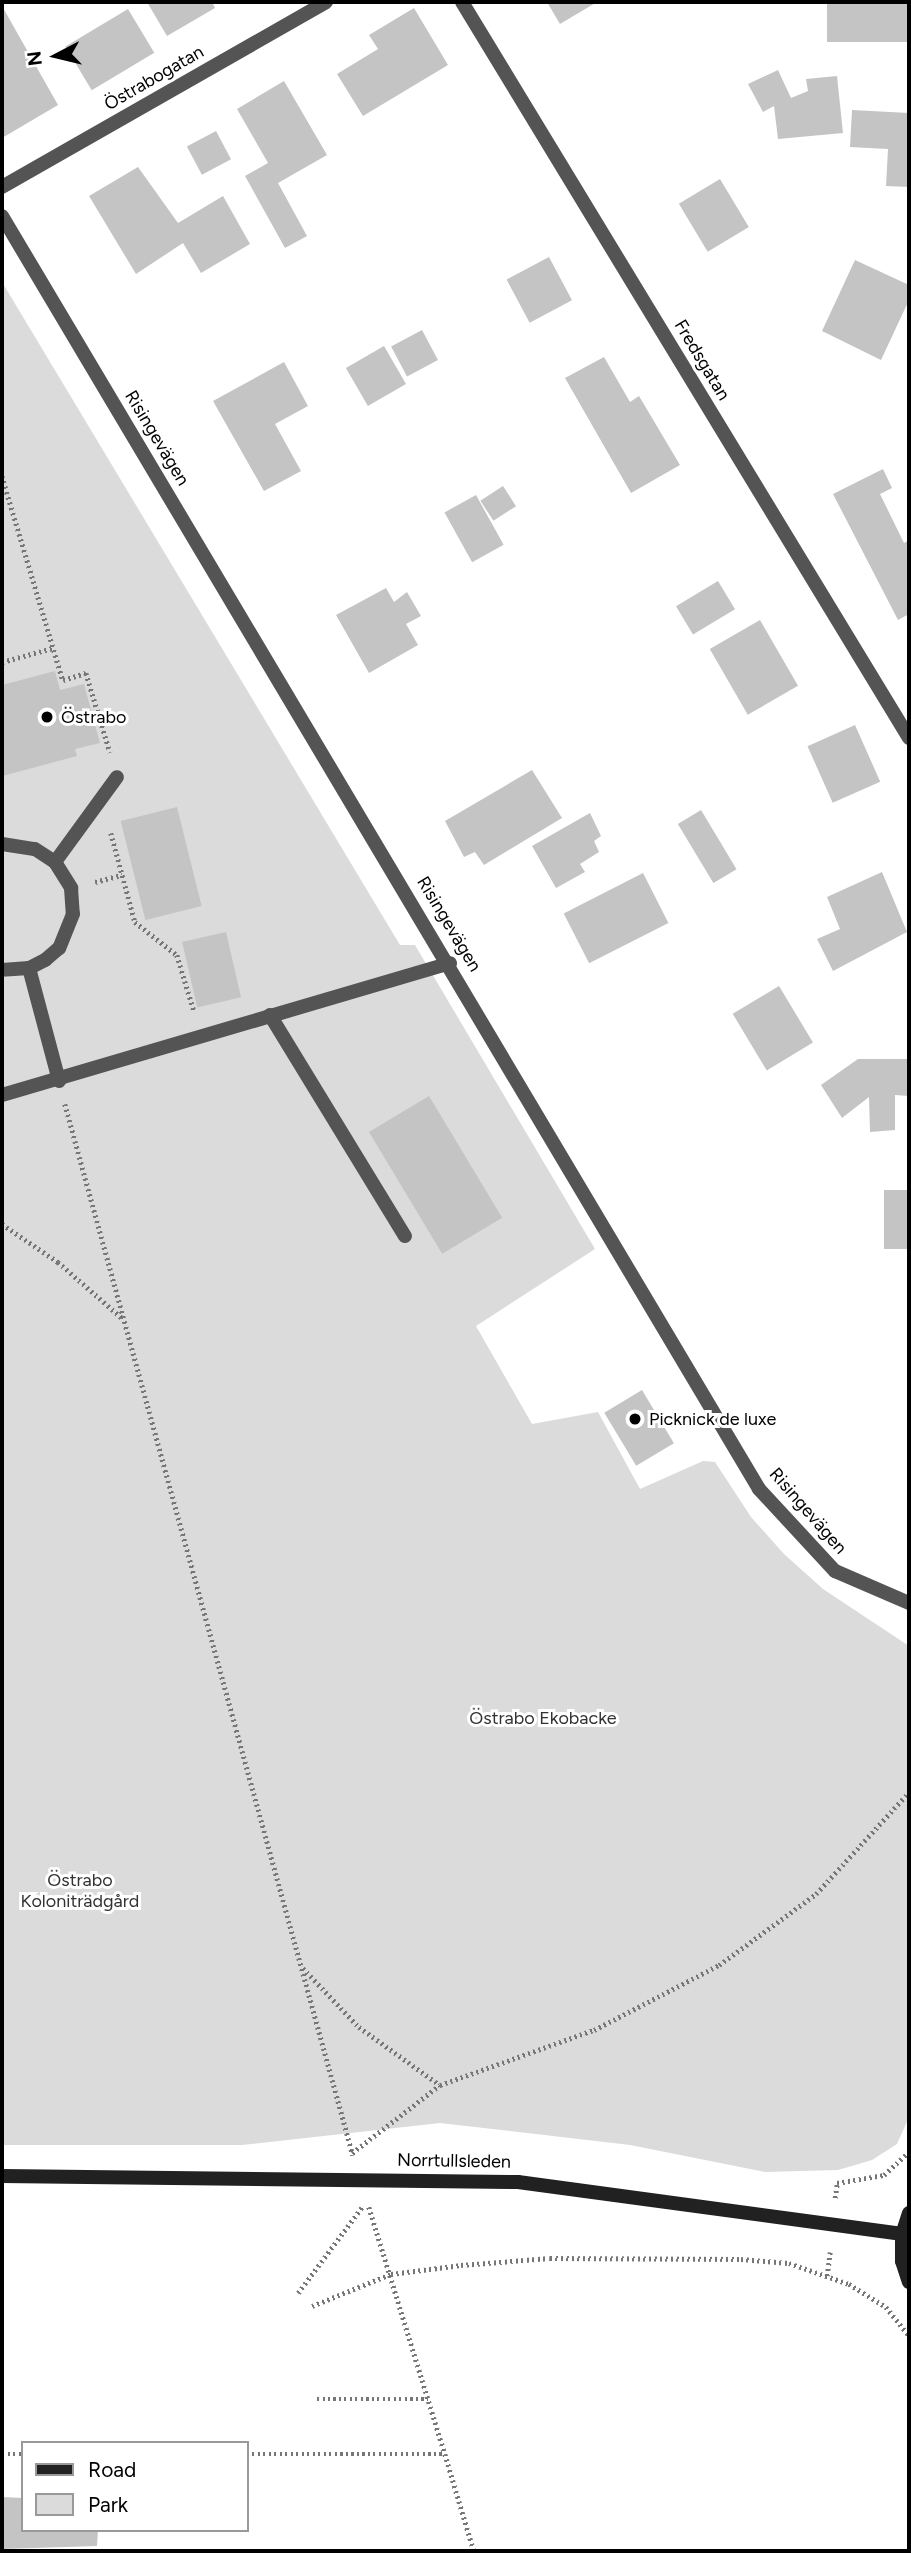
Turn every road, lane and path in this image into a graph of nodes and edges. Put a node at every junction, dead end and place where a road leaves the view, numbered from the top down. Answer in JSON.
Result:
{"nodes":[{"id":1,"x":326,"y":2,"type":"edge"},
{"id":2,"x":462,"y":2,"type":"edge"},
{"id":3,"x":2,"y":187,"type":"edge"},
{"id":4,"x":2,"y":216,"type":"edge"},
{"id":5,"x":2,"y":476,"type":"edge"},
{"id":6,"x":53,"y":648,"type":"junction"},
{"id":7,"x":2,"y":662,"type":"edge"},
{"id":8,"x":909,"y":738,"type":"edge"},
{"id":9,"x":117,"y":777,"type":"joint"},
{"id":10,"x":102,"y":798,"type":"junction"},
{"id":11,"x":2,"y":844,"type":"edge"},
{"id":12,"x":55,"y":862,"type":"junction"},
{"id":13,"x":450,"y":963,"type":"junction"},
{"id":14,"x":29,"y":968,"type":"junction"},
{"id":15,"x":2,"y":970,"type":"edge"},
{"id":16,"x":270,"y":1015,"type":"junction"},
{"id":17,"x":201,"y":1036,"type":"junction"},
{"id":18,"x":59,"y":1081,"type":"junction"},
{"id":19,"x":2,"y":1095,"type":"edge"},
{"id":20,"x":2,"y":1224,"type":"edge"},
{"id":21,"x":405,"y":1236,"type":"dead end"},
{"id":22,"x":123,"y":1319,"type":"junction"},
{"id":23,"x":909,"y":1603,"type":"edge"},
{"id":24,"x":909,"y":1791,"type":"edge"},
{"id":25,"x":301,"y":1966,"type":"junction"},
{"id":26,"x":440,"y":2085,"type":"junction"},
{"id":27,"x":352,"y":2153,"type":"junction"},
{"id":28,"x":2,"y":2176,"type":"edge"},
{"id":29,"x":360,"y":2179,"type":"junction"},
{"id":30,"x":909,"y":2213,"type":"edge"},
{"id":31,"x":902,"y":2234,"type":"junction"},
{"id":32,"x":391,"y":2274,"type":"junction"},
{"id":33,"x":909,"y":2282,"type":"edge"},
{"id":34,"x":298,"y":2293,"type":"dead end"},
{"id":35,"x":312,"y":2306,"type":"dead end"},
{"id":36,"x":909,"y":2335,"type":"edge"},
{"id":37,"x":317,"y":2399,"type":"dead end"},
{"id":38,"x":428,"y":2399,"type":"junction"},
{"id":39,"x":2,"y":2454,"type":"edge"},
{"id":40,"x":21,"y":2454,"type":"edge"},
{"id":41,"x":248,"y":2454,"type":"edge"},
{"id":42,"x":445,"y":2454,"type":"junction"},
{"id":43,"x":474,"y":2551,"type":"edge"}],
"edges":[{"from":1,"to":3,"type":"street","name":"Östrabogatan"},
{"from":2,"to":8,"type":"street","name":"Fredsgatan"},
{"from":4,"to":13,"type":"street","name":"Risingevägen"},
{"from":5,"to":6,"type":"path"},
{"from":6,"to":7,"type":"path"},
{"from":6,"to":9,"type":"path"},
{"from":9,"to":10,"type":"street"},
{"from":10,"to":12,"type":"street"},
{"from":10,"to":17,"type":"path"},
{"from":11,"to":12,"type":"street"},
{"from":12,"to":14,"type":"street"},
{"from":13,"to":16,"type":"street"},
{"from":13,"to":23,"type":"street","name":"Risingevägen"},
{"from":14,"to":15,"type":"street"},
{"from":14,"to":18,"type":"street"},
{"from":16,"to":17,"type":"street"},
{"from":16,"to":21,"type":"street"},
{"from":17,"to":18,"type":"street"},
{"from":18,"to":19,"type":"street"},
{"from":18,"to":22,"type":"path"},
{"from":20,"to":22,"type":"path"},
{"from":22,"to":25,"type":"path"},
{"from":24,"to":26,"type":"path"},
{"from":25,"to":26,"type":"path"},
{"from":25,"to":27,"type":"path"},
{"from":26,"to":27,"type":"path"},
{"from":27,"to":29,"type":"path"},
{"from":28,"to":29,"type":"main road","name":"Norrtullsleden"},
{"from":29,"to":31,"type":"main road","name":"Norrtullsleden"},
{"from":30,"to":31,"type":"main road"},
{"from":31,"to":33,"type":"main road"},
{"from":32,"to":34,"type":"path"},
{"from":32,"to":35,"type":"path"},
{"from":32,"to":36,"type":"path"},
{"from":32,"to":38,"type":"path"},
{"from":37,"to":38,"type":"path"},
{"from":38,"to":42,"type":"path"},
{"from":39,"to":40,"type":"path"},
{"from":41,"to":42,"type":"path"},
{"from":42,"to":43,"type":"path"}]}
